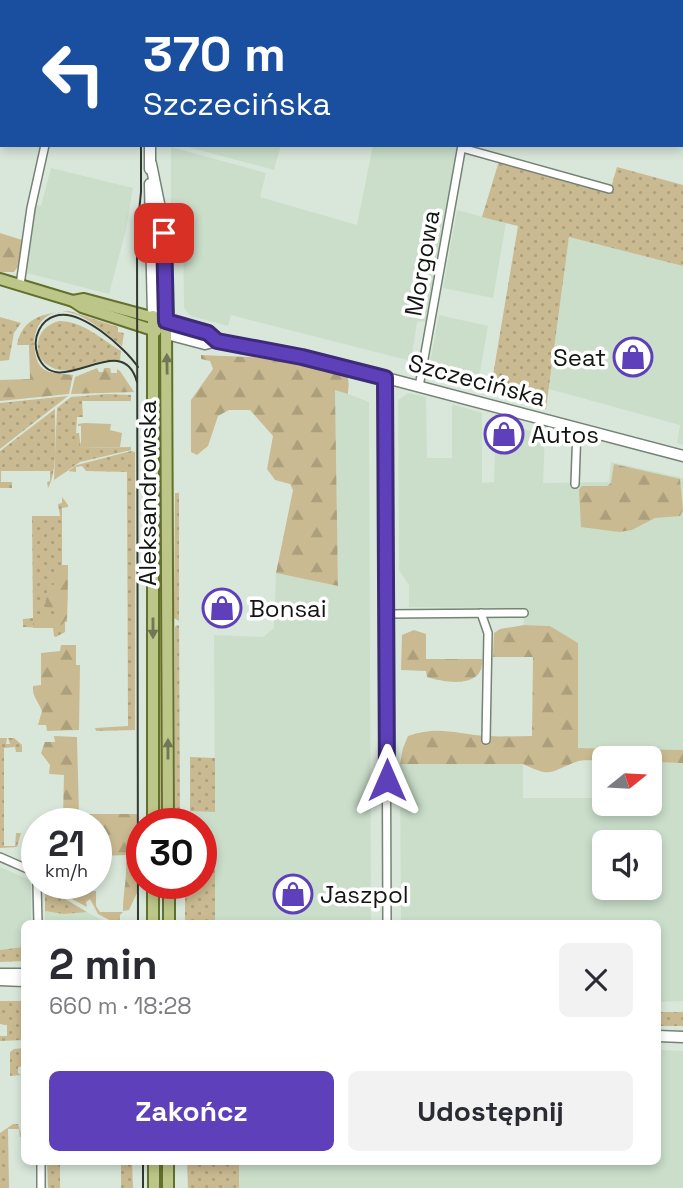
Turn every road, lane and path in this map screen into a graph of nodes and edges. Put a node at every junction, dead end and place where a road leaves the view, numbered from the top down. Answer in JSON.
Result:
{"nodes":[{"id":1,"x":45,"y":147,"type":"edge"},
{"id":2,"x":150,"y":147,"type":"edge"},
{"id":3,"x":462,"y":147,"type":"edge"},
{"id":4,"x":465,"y":147,"type":"edge"},
{"id":5,"x":150,"y":164,"type":"junction"},
{"id":6,"x":609,"y":189,"type":"dead end"},
{"id":7,"x":0,"y":279,"type":"edge"},
{"id":8,"x":20,"y":285,"type":"junction"},
{"id":9,"x":73,"y":301,"type":"junction"},
{"id":10,"x":153,"y":316,"type":"junction"},
{"id":11,"x":166,"y":321,"type":"junction"},
{"id":12,"x":153,"y":330,"type":"junction"},
{"id":13,"x":167,"y":334,"type":"junction"},
{"id":14,"x":217,"y":341,"type":"junction"},
{"id":15,"x":385,"y":378,"type":"junction"},
{"id":16,"x":419,"y":387,"type":"junction"},
{"id":17,"x":577,"y":428,"type":"junction"},
{"id":18,"x":683,"y":456,"type":"edge"},
{"id":19,"x":575,"y":484,"type":"dead end"},
{"id":20,"x":481,"y":613,"type":"junction"},
{"id":21,"x":524,"y":613,"type":"dead end"},
{"id":22,"x":386,"y":614,"type":"junction"},
{"id":23,"x":486,"y":740,"type":"dead end"},
{"id":24,"x":153,"y":808,"type":"edge"},
{"id":25,"x":169,"y":808,"type":"edge"},
{"id":26,"x":0,"y":857,"type":"edge"},
{"id":27,"x":21,"y":866,"type":"edge"},
{"id":28,"x":37,"y":899,"type":"edge"},
{"id":29,"x":153,"y":899,"type":"edge"},
{"id":30,"x":169,"y":899,"type":"edge"},
{"id":31,"x":38,"y":920,"type":"edge"},
{"id":32,"x":153,"y":920,"type":"edge"},
{"id":33,"x":169,"y":920,"type":"edge"},
{"id":34,"x":387,"y":920,"type":"edge"},
{"id":35,"x":0,"y":974,"type":"edge"},
{"id":36,"x":21,"y":974,"type":"edge"},
{"id":37,"x":0,"y":980,"type":"edge"},
{"id":38,"x":21,"y":981,"type":"edge"},
{"id":39,"x":661,"y":1036,"type":"edge"},
{"id":40,"x":683,"y":1037,"type":"edge"},
{"id":41,"x":41,"y":1165,"type":"edge"},
{"id":42,"x":154,"y":1165,"type":"edge"},
{"id":43,"x":168,"y":1165,"type":"edge"},
{"id":44,"x":41,"y":1188,"type":"edge"},
{"id":45,"x":154,"y":1188,"type":"edge"},
{"id":46,"x":168,"y":1188,"type":"edge"}],
"edges":[{"from":1,"to":8,"type":"street"},
{"from":2,"to":5,"type":"main road","name":"Aleksandrowska"},
{"from":3,"to":16,"type":"street","name":"Morgowa"},
{"from":4,"to":6,"type":"street"},
{"from":5,"to":10,"type":"main road","name":"Aleksandrowska"},
{"from":5,"to":11,"type":"main road","name":"Aleksandrowska"},
{"from":7,"to":8,"type":"main road","name":"Szczecińska"},
{"from":8,"to":9,"type":"main road","name":"Szczecińska"},
{"from":9,"to":10,"type":"main road","name":"Szczecińska"},
{"from":9,"to":12,"type":"main road","name":"Szczecińska"},
{"from":10,"to":11,"type":"main road","name":"Szczecińska"},
{"from":10,"to":12,"type":"main road","name":"Aleksandrowska"},
{"from":11,"to":13,"type":"main road","name":"Aleksandrowska"},
{"from":11,"to":14,"type":"main road","name":"Szczecińska"},
{"from":12,"to":13,"type":"main road","name":"Szczecińska"},
{"from":12,"to":24,"type":"main road","name":"Aleksandrowska","one_way":true},
{"from":13,"to":14,"type":"main road","name":"Szczecińska"},
{"from":25,"to":13,"type":"main road","name":"Aleksandrowska","one_way":true},
{"from":14,"to":15,"type":"main road","name":"Szczecińska"},
{"from":15,"to":16,"type":"main road","name":"Szczecińska"},
{"from":15,"to":22,"type":"street"},
{"from":16,"to":17,"type":"main road","name":"Szczecińska"},
{"from":17,"to":18,"type":"main road","name":"Szczecińska"},
{"from":17,"to":19,"type":"street"},
{"from":20,"to":21,"type":"street"},
{"from":20,"to":22,"type":"street"},
{"from":20,"to":23,"type":"street"},
{"from":22,"to":34,"type":"street"},
{"from":26,"to":27,"type":"street"},
{"from":28,"to":31,"type":"street"},
{"from":29,"to":32,"type":"main road"},
{"from":30,"to":33,"type":"main road"},
{"from":35,"to":36,"type":"main road"},
{"from":37,"to":38,"type":"main road"},
{"from":39,"to":40,"type":"main road"},
{"from":41,"to":44,"type":"street"},
{"from":42,"to":45,"type":"main road"},
{"from":43,"to":46,"type":"main road"}]}
